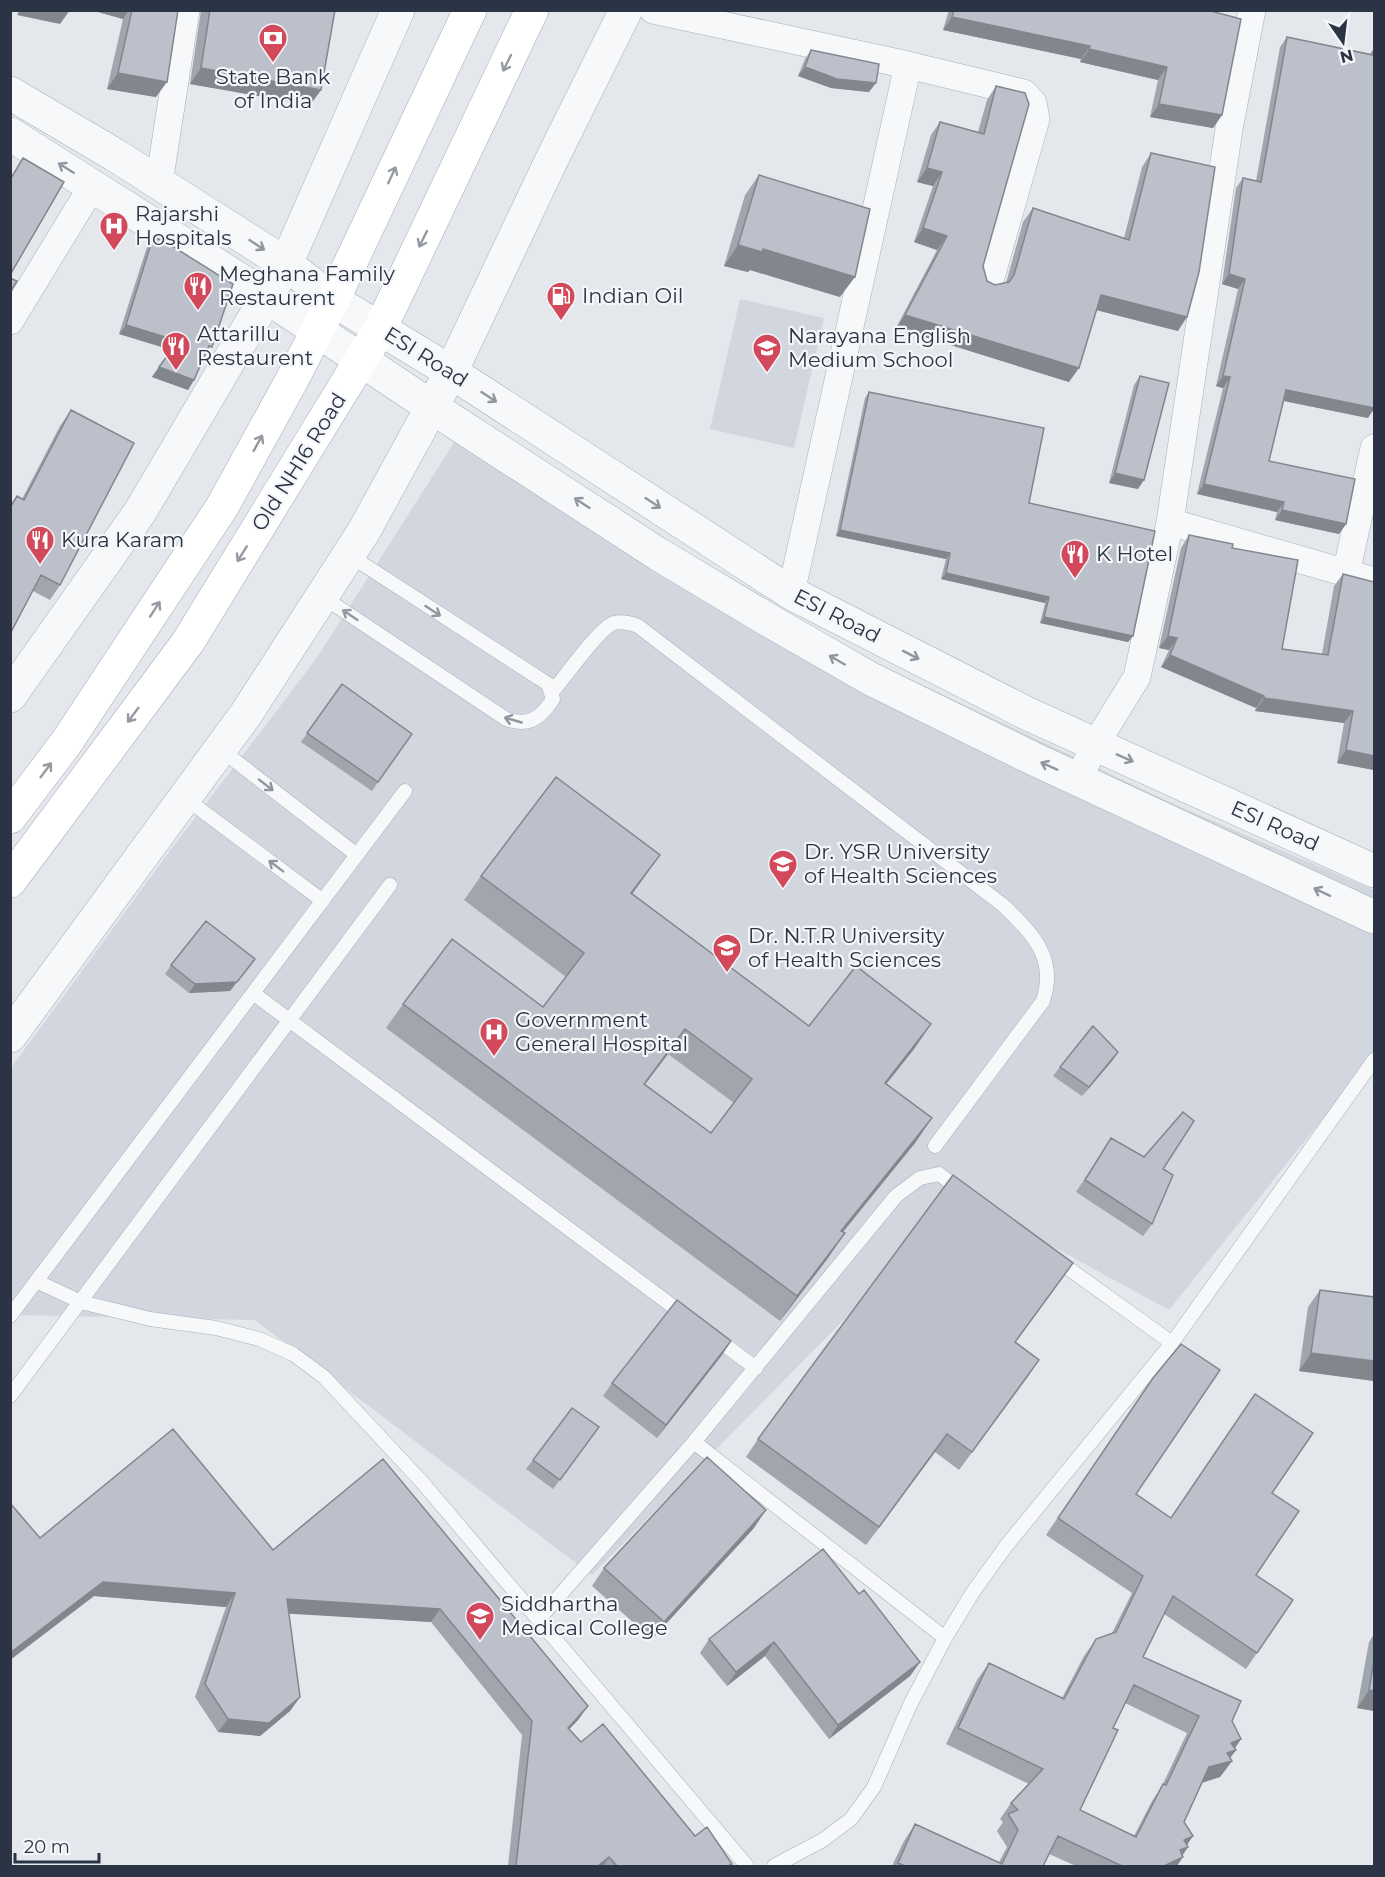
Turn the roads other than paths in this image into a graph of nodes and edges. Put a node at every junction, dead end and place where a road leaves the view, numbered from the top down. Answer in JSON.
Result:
{"nodes":[{"id":1,"x":186,"y":10,"type":"edge"},
{"id":2,"x":398,"y":10,"type":"edge"},
{"id":3,"x":470,"y":10,"type":"edge"},
{"id":4,"x":532,"y":10,"type":"edge"},
{"id":5,"x":626,"y":10,"type":"edge"},
{"id":6,"x":653,"y":10,"type":"edge"},
{"id":7,"x":1252,"y":10,"type":"edge"},
{"id":8,"x":908,"y":65,"type":"junction"},
{"id":9,"x":10,"y":93,"type":"edge"},
{"id":10,"x":10,"y":134,"type":"edge"},
{"id":11,"x":159,"y":183,"type":"junction"},
{"id":12,"x":93,"y":185,"type":"junction"},
{"id":13,"x":285,"y":264,"type":"junction"},
{"id":14,"x":989,"y":284,"type":"edge"},
{"id":15,"x":267,"y":297,"type":"junction"},
{"id":16,"x":333,"y":300,"type":"junction"},
{"id":17,"x":10,"y":321,"type":"edge"},
{"id":18,"x":380,"y":329,"type":"junction"},
{"id":19,"x":317,"y":331,"type":"junction"},
{"id":20,"x":361,"y":361,"type":"junction"},
{"id":21,"x":451,"y":372,"type":"junction"},
{"id":22,"x":433,"y":408,"type":"junction"},
{"id":23,"x":1374,"y":448,"type":"edge"},
{"id":24,"x":1170,"y":522,"type":"junction"},
{"id":25,"x":350,"y":555,"type":"junction"},
{"id":26,"x":1346,"y":573,"type":"junction"},
{"id":27,"x":1374,"y":581,"type":"edge"},
{"id":28,"x":791,"y":593,"type":"junction"},
{"id":29,"x":323,"y":597,"type":"junction"},
{"id":30,"x":553,"y":691,"type":"junction"},
{"id":31,"x":10,"y":696,"type":"edge"},
{"id":32,"x":1095,"y":745,"type":"junction"},
{"id":33,"x":220,"y":749,"type":"junction"},
{"id":34,"x":1078,"y":780,"type":"junction"},
{"id":35,"x":405,"y":791,"type":"dead end"},
{"id":36,"x":185,"y":797,"type":"junction"},
{"id":37,"x":10,"y":817,"type":"edge"},
{"id":38,"x":357,"y":855,"type":"junction"},
{"id":39,"x":1374,"y":871,"type":"edge"},
{"id":40,"x":10,"y":881,"type":"edge"},
{"id":41,"x":390,"y":885,"type":"dead end"},
{"id":42,"x":323,"y":901,"type":"junction"},
{"id":43,"x":1374,"y":917,"type":"edge"},
{"id":44,"x":253,"y":993,"type":"junction"},
{"id":45,"x":288,"y":1019,"type":"junction"},
{"id":46,"x":10,"y":1036,"type":"edge"},
{"id":47,"x":1374,"y":1060,"type":"edge"},
{"id":48,"x":935,"y":1146,"type":"dead end"},
{"id":49,"x":978,"y":1202,"type":"edge"},
{"id":50,"x":1046,"y":1251,"type":"edge"},
{"id":51,"x":36,"y":1281,"type":"junction"},
{"id":52,"x":81,"y":1302,"type":"junction"},
{"id":53,"x":10,"y":1316,"type":"edge"},
{"id":54,"x":1172,"y":1343,"type":"junction"},
{"id":55,"x":756,"y":1368,"type":"junction"},
{"id":56,"x":10,"y":1396,"type":"edge"},
{"id":57,"x":694,"y":1442,"type":"junction"},
{"id":58,"x":539,"y":1619,"type":"junction"},
{"id":59,"x":945,"y":1638,"type":"junction"},
{"id":60,"x":747,"y":1866,"type":"edge"},
{"id":61,"x":774,"y":1866,"type":"edge"}],
"edges":[{"from":1,"to":11,"type":"street"},
{"from":2,"to":13,"type":"street"},
{"from":16,"to":3,"type":"main road","name":"Old NH16 Road","one_way":true},
{"from":4,"to":18,"type":"main road","name":"Old NH16 Road","one_way":true},
{"from":5,"to":21,"type":"street"},
{"from":6,"to":8,"type":"street"},
{"from":7,"to":24,"type":"street"},
{"from":8,"to":14,"type":"street"},
{"from":8,"to":28,"type":"street"},
{"from":9,"to":11,"type":"street","name":"ESI Road"},
{"from":12,"to":10,"type":"street","name":"ESI Road","one_way":true},
{"from":11,"to":13,"type":"street","name":"ESI Road","one_way":true},
{"from":12,"to":15,"type":"street","name":"ESI Road"},
{"from":12,"to":17,"type":"street"},
{"from":13,"to":15,"type":"street"},
{"from":13,"to":16,"type":"street","name":"ESI Road"},
{"from":15,"to":19,"type":"street","name":"ESI Road"},
{"from":15,"to":31,"type":"street"},
{"from":16,"to":18,"type":"street","name":"ESI Road"},
{"from":16,"to":19,"type":"main road","name":"Old NH16 Road"},
{"from":18,"to":20,"type":"main road","name":"Old NH16 Road"},
{"from":18,"to":21,"type":"street","name":"ESI Road"},
{"from":19,"to":20,"type":"street","name":"ESI Road"},
{"from":37,"to":19,"type":"main road","name":"Old NH16 Road","one_way":true},
{"from":20,"to":22,"type":"street","name":"ESI Road"},
{"from":20,"to":40,"type":"main road","name":"Old NH16 Road","one_way":true},
{"from":21,"to":22,"type":"street"},
{"from":21,"to":28,"type":"street","name":"ESI Road","one_way":true},
{"from":22,"to":25,"type":"street"},
{"from":34,"to":22,"type":"street","name":"ESI Road","one_way":true},
{"from":23,"to":26,"type":"street"},
{"from":24,"to":26,"type":"street"},
{"from":24,"to":32,"type":"street"},
{"from":25,"to":29,"type":"street"},
{"from":25,"to":30,"type":"lane","one_way":true},
{"from":26,"to":27,"type":"street"},
{"from":28,"to":32,"type":"street","name":"ESI Road","one_way":true},
{"from":30,"to":29,"type":"lane","one_way":true},
{"from":29,"to":33,"type":"street"},
{"from":30,"to":48,"type":"lane"},
{"from":32,"to":34,"type":"street"},
{"from":32,"to":39,"type":"street","name":"ESI Road","one_way":true},
{"from":33,"to":36,"type":"street"},
{"from":33,"to":38,"type":"lane","one_way":true},
{"from":43,"to":34,"type":"street","name":"ESI Road","one_way":true},
{"from":35,"to":38,"type":"lane"},
{"from":42,"to":36,"type":"lane","one_way":true},
{"from":36,"to":46,"type":"street"},
{"from":38,"to":42,"type":"lane"},
{"from":41,"to":45,"type":"lane"},
{"from":42,"to":44,"type":"lane"},
{"from":44,"to":45,"type":"lane"},
{"from":44,"to":51,"type":"lane"},
{"from":45,"to":52,"type":"lane"},
{"from":45,"to":55,"type":"lane"},
{"from":47,"to":54,"type":"lane"},
{"from":49,"to":55,"type":"lane"},
{"from":50,"to":54,"type":"lane"},
{"from":51,"to":52,"type":"lane"},
{"from":51,"to":53,"type":"lane"},
{"from":52,"to":56,"type":"lane"},
{"from":52,"to":58,"type":"lane"},
{"from":54,"to":59,"type":"lane"},
{"from":55,"to":57,"type":"lane"},
{"from":57,"to":58,"type":"lane"},
{"from":57,"to":59,"type":"lane"},
{"from":58,"to":60,"type":"lane"},
{"from":59,"to":61,"type":"lane"}]}
